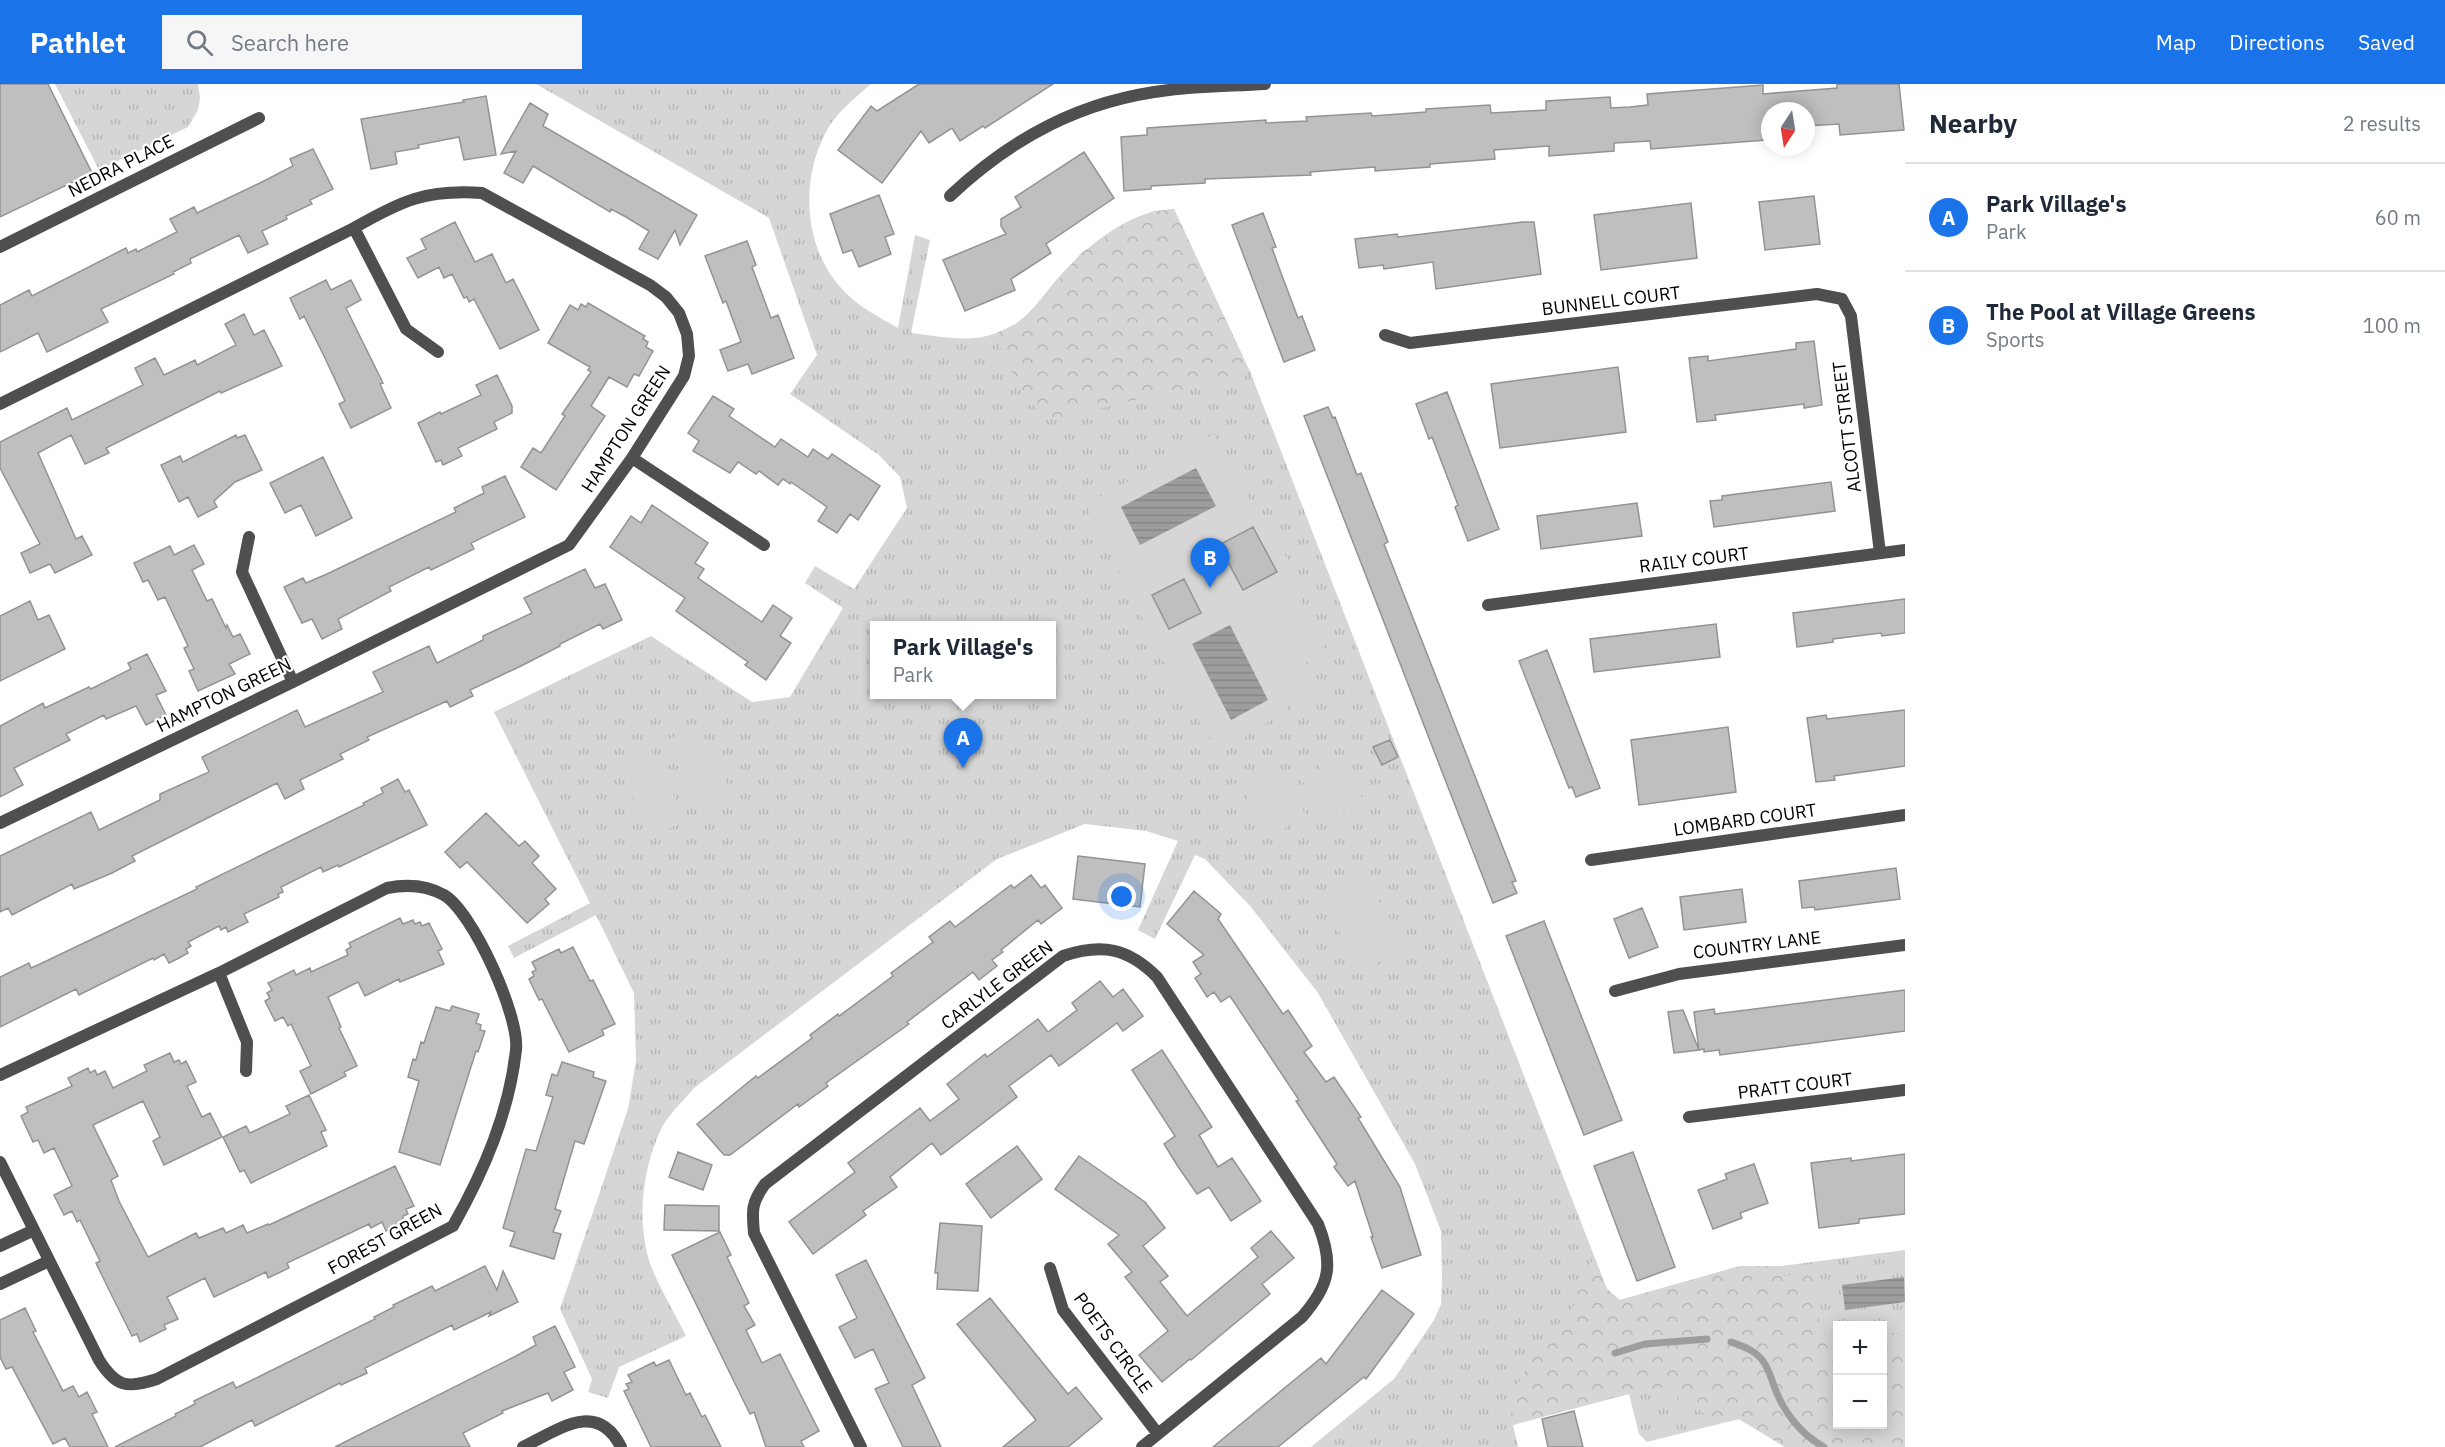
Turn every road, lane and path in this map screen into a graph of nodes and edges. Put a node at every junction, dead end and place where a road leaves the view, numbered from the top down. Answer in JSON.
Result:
{"nodes":[{"id":1,"x":1265,"y":84,"type":"edge"},
{"id":2,"x":1211,"y":86,"type":"edge"},
{"id":3,"x":259,"y":118,"type":"dead end"},
{"id":4,"x":950,"y":196,"type":"dead end"},
{"id":5,"x":354,"y":228,"type":"junction"},
{"id":6,"x":0,"y":247,"type":"edge"},
{"id":7,"x":1842,"y":299,"type":"joint"},
{"id":8,"x":1385,"y":335,"type":"dead end"},
{"id":9,"x":438,"y":352,"type":"dead end"},
{"id":10,"x":0,"y":404,"type":"edge"},
{"id":11,"x":632,"y":458,"type":"junction"},
{"id":12,"x":249,"y":537,"type":"dead end"},
{"id":13,"x":764,"y":545,"type":"dead end"},
{"id":14,"x":1905,"y":550,"type":"edge"},
{"id":15,"x":1880,"y":554,"type":"junction"},
{"id":16,"x":1488,"y":605,"type":"dead end"},
{"id":17,"x":292,"y":682,"type":"junction"},
{"id":18,"x":1905,"y":815,"type":"edge"},
{"id":19,"x":0,"y":824,"type":"edge"},
{"id":20,"x":1591,"y":860,"type":"dead end"},
{"id":21,"x":1905,"y":945,"type":"edge"},
{"id":22,"x":219,"y":973,"type":"junction"},
{"id":23,"x":1615,"y":991,"type":"dead end"},
{"id":24,"x":246,"y":1071,"type":"dead end"},
{"id":25,"x":0,"y":1075,"type":"edge"},
{"id":26,"x":1905,"y":1090,"type":"edge"},
{"id":27,"x":1689,"y":1117,"type":"dead end"},
{"id":28,"x":0,"y":1162,"type":"edge"},
{"id":29,"x":34,"y":1230,"type":"junction"},
{"id":30,"x":0,"y":1246,"type":"edge"},
{"id":31,"x":49,"y":1261,"type":"junction"},
{"id":32,"x":1050,"y":1268,"type":"dead end"},
{"id":33,"x":0,"y":1284,"type":"edge"},
{"id":34,"x":1158,"y":1434,"type":"junction"},
{"id":35,"x":523,"y":1447,"type":"edge"},
{"id":36,"x":621,"y":1447,"type":"edge"},
{"id":37,"x":861,"y":1447,"type":"edge"},
{"id":38,"x":1142,"y":1447,"type":"edge"}],
"edges":[{"from":1,"to":2,"type":"street"},
{"from":2,"to":4,"type":"street"},
{"from":3,"to":6,"type":"street","name":"NEDRA PLACE"},
{"from":5,"to":9,"type":"street"},
{"from":5,"to":10,"type":"street","name":"HAMPTON GREEN"},
{"from":5,"to":11,"type":"street","name":"HAMPTON GREEN"},
{"from":7,"to":8,"type":"street","name":"BUNNELL COURT"},
{"from":7,"to":15,"type":"street","name":"ALCOTT STREET"},
{"from":11,"to":13,"type":"street"},
{"from":11,"to":17,"type":"street","name":"HAMPTON GREEN"},
{"from":12,"to":17,"type":"street"},
{"from":14,"to":15,"type":"street","name":"RAILY COURT"},
{"from":15,"to":16,"type":"street","name":"RAILY COURT"},
{"from":17,"to":19,"type":"street","name":"HAMPTON GREEN"},
{"from":18,"to":20,"type":"street","name":"LOMBARD COURT"},
{"from":21,"to":23,"type":"street","name":"COUNTRY LANE"},
{"from":22,"to":24,"type":"street"},
{"from":22,"to":25,"type":"street","name":"FOREST GREEN"},
{"from":22,"to":31,"type":"street","name":"FOREST GREEN"},
{"from":26,"to":27,"type":"street","name":"PRATT COURT"},
{"from":28,"to":29,"type":"street","name":"FOREST GREEN"},
{"from":29,"to":30,"type":"street"},
{"from":29,"to":31,"type":"street","name":"FOREST GREEN"},
{"from":31,"to":33,"type":"street"},
{"from":32,"to":34,"type":"street","name":"POETS CIRCLE"},
{"from":34,"to":37,"type":"street","name":"CARLYLE GREEN"},
{"from":34,"to":38,"type":"street","name":"CARLYLE GREEN"},
{"from":35,"to":36,"type":"street"}]}
